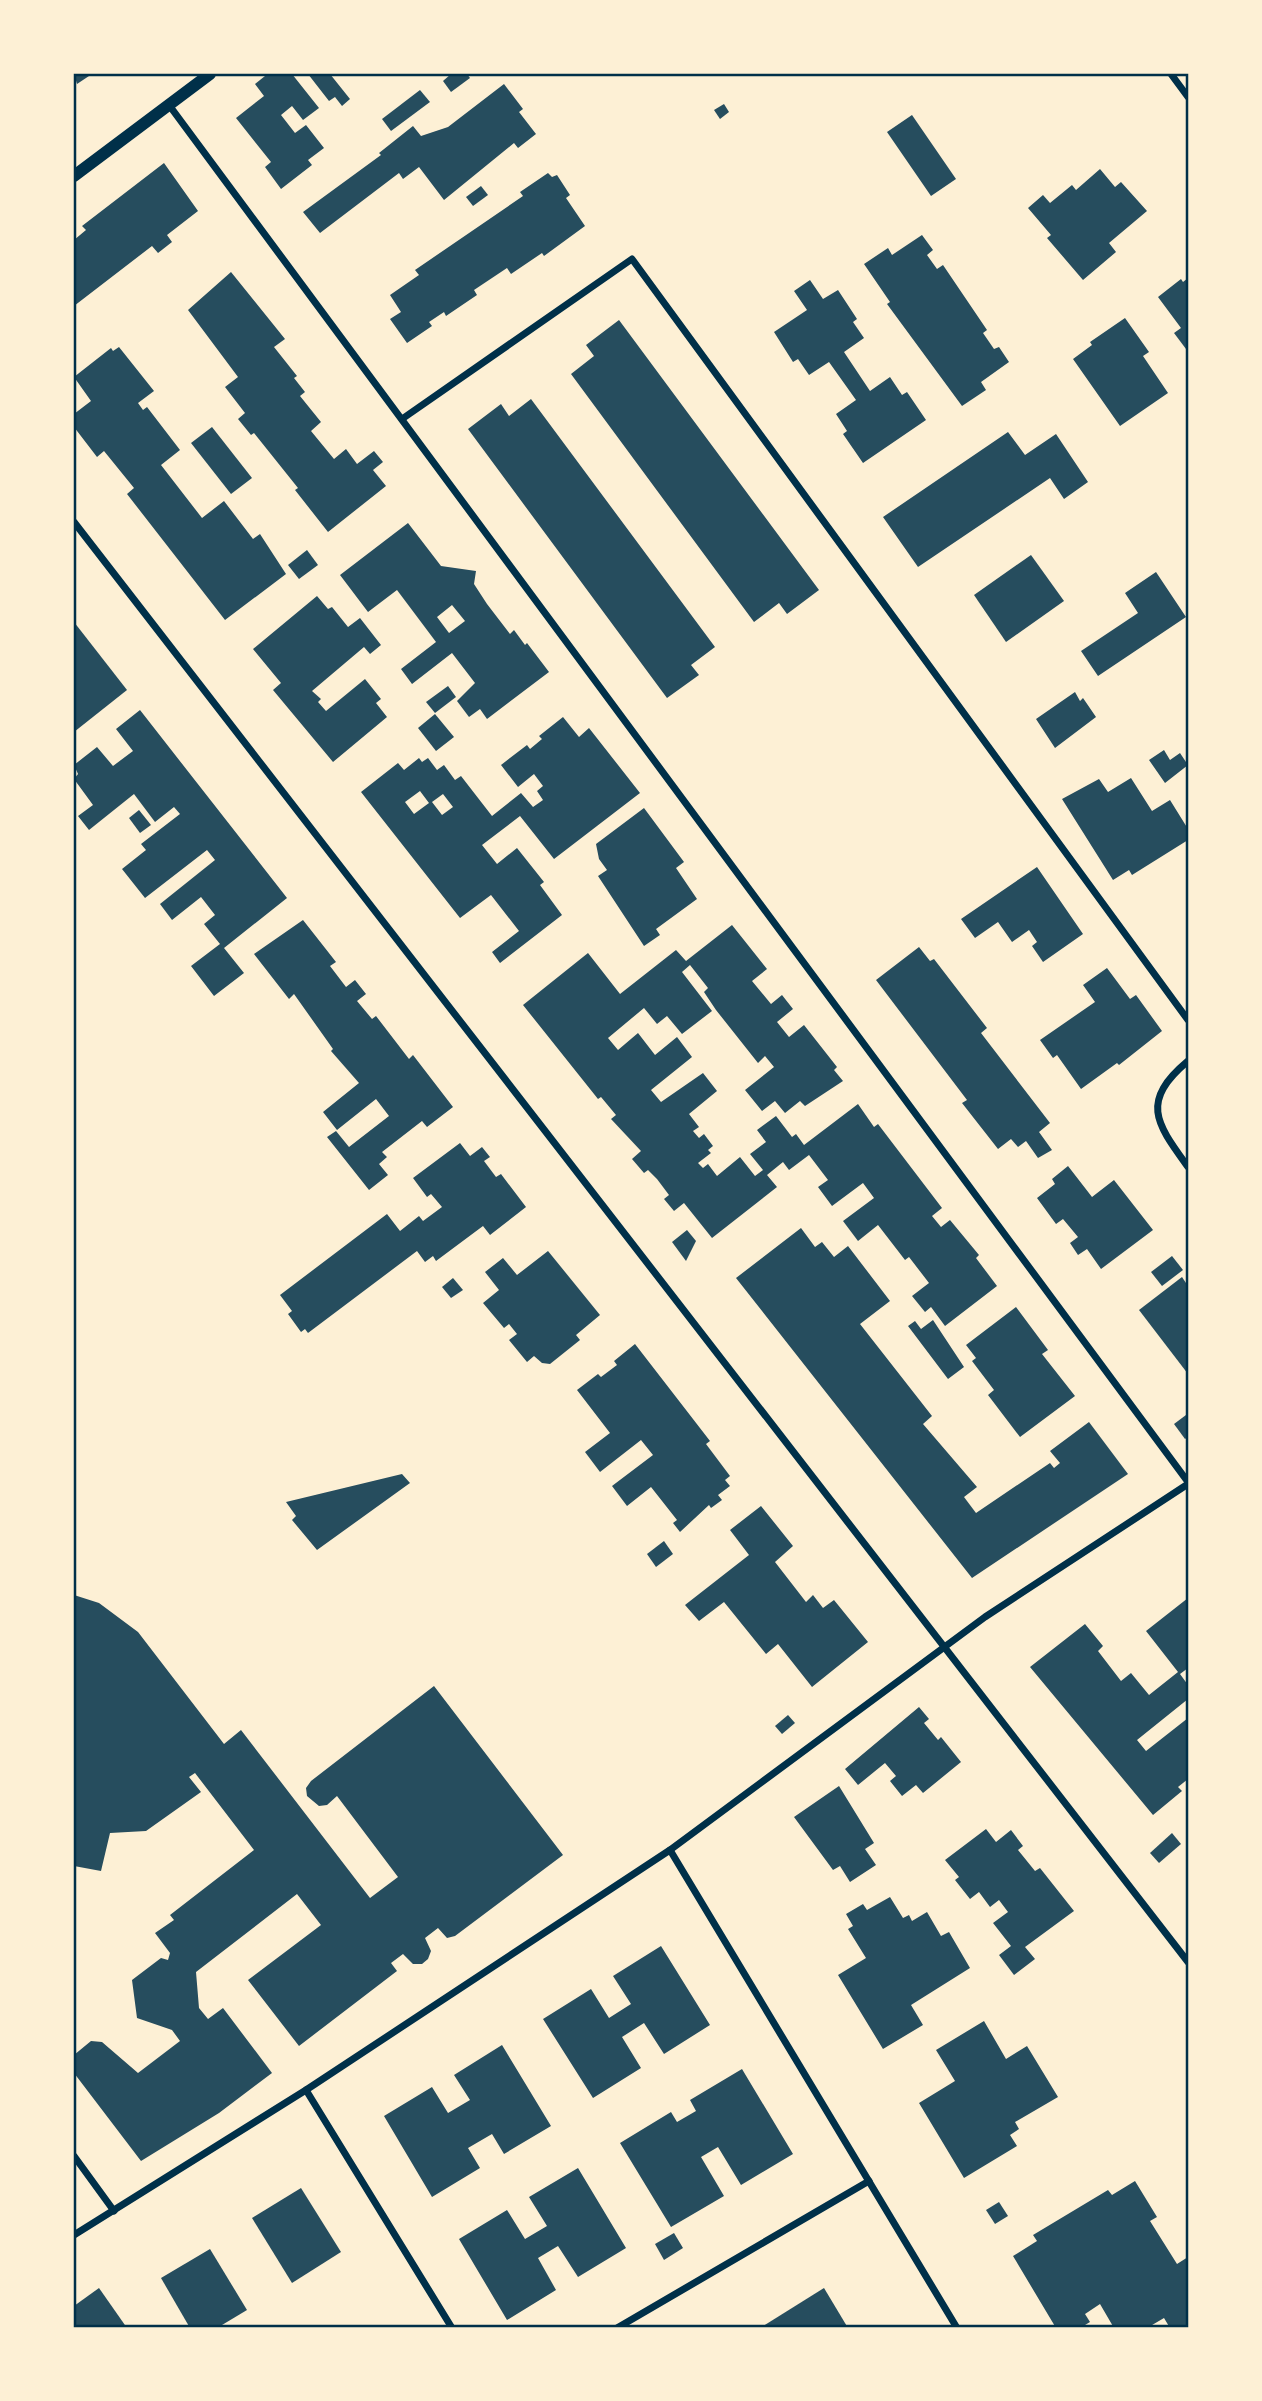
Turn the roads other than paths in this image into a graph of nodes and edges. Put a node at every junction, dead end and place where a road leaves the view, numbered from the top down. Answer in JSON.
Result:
{"nodes":[{"id":1,"x":210,"y":74,"type":"edge"},
{"id":2,"x":1171,"y":74,"type":"edge"},
{"id":3,"x":1188,"y":97,"type":"edge"},
{"id":4,"x":169,"y":105,"type":"junction"},
{"id":5,"x":74,"y":176,"type":"edge"},
{"id":6,"x":402,"y":419,"type":"junction"},
{"id":7,"x":74,"y":523,"type":"edge"},
{"id":8,"x":1188,"y":1020,"type":"edge"},
{"id":9,"x":1188,"y":1061,"type":"edge"},
{"id":10,"x":1188,"y":1167,"type":"edge"},
{"id":11,"x":1188,"y":1483,"type":"edge"},
{"id":12,"x":944,"y":1647,"type":"junction"},
{"id":13,"x":670,"y":1850,"type":"junction"},
{"id":14,"x":1188,"y":1962,"type":"edge"},
{"id":15,"x":306,"y":2090,"type":"junction"},
{"id":16,"x":74,"y":2156,"type":"edge"},
{"id":17,"x":869,"y":2181,"type":"junction"},
{"id":18,"x":114,"y":2210,"type":"junction"},
{"id":19,"x":74,"y":2235,"type":"edge"},
{"id":20,"x":452,"y":2328,"type":"edge"},
{"id":21,"x":617,"y":2328,"type":"edge"},
{"id":22,"x":957,"y":2328,"type":"edge"}],
"edges":[{"from":1,"to":4,"type":"street"},
{"from":2,"to":3,"type":"street"},
{"from":4,"to":5,"type":"street"},
{"from":4,"to":6,"type":"street"},
{"from":6,"to":8,"type":"street"},
{"from":6,"to":11,"type":"street"},
{"from":7,"to":12,"type":"street"},
{"from":9,"to":10,"type":"street"},
{"from":11,"to":12,"type":"street"},
{"from":12,"to":13,"type":"street"},
{"from":12,"to":14,"type":"street"},
{"from":13,"to":15,"type":"street"},
{"from":13,"to":17,"type":"street"},
{"from":15,"to":18,"type":"street"},
{"from":15,"to":20,"type":"street"},
{"from":16,"to":18,"type":"street"},
{"from":17,"to":21,"type":"street"},
{"from":17,"to":22,"type":"street"},
{"from":18,"to":19,"type":"street"}]}
